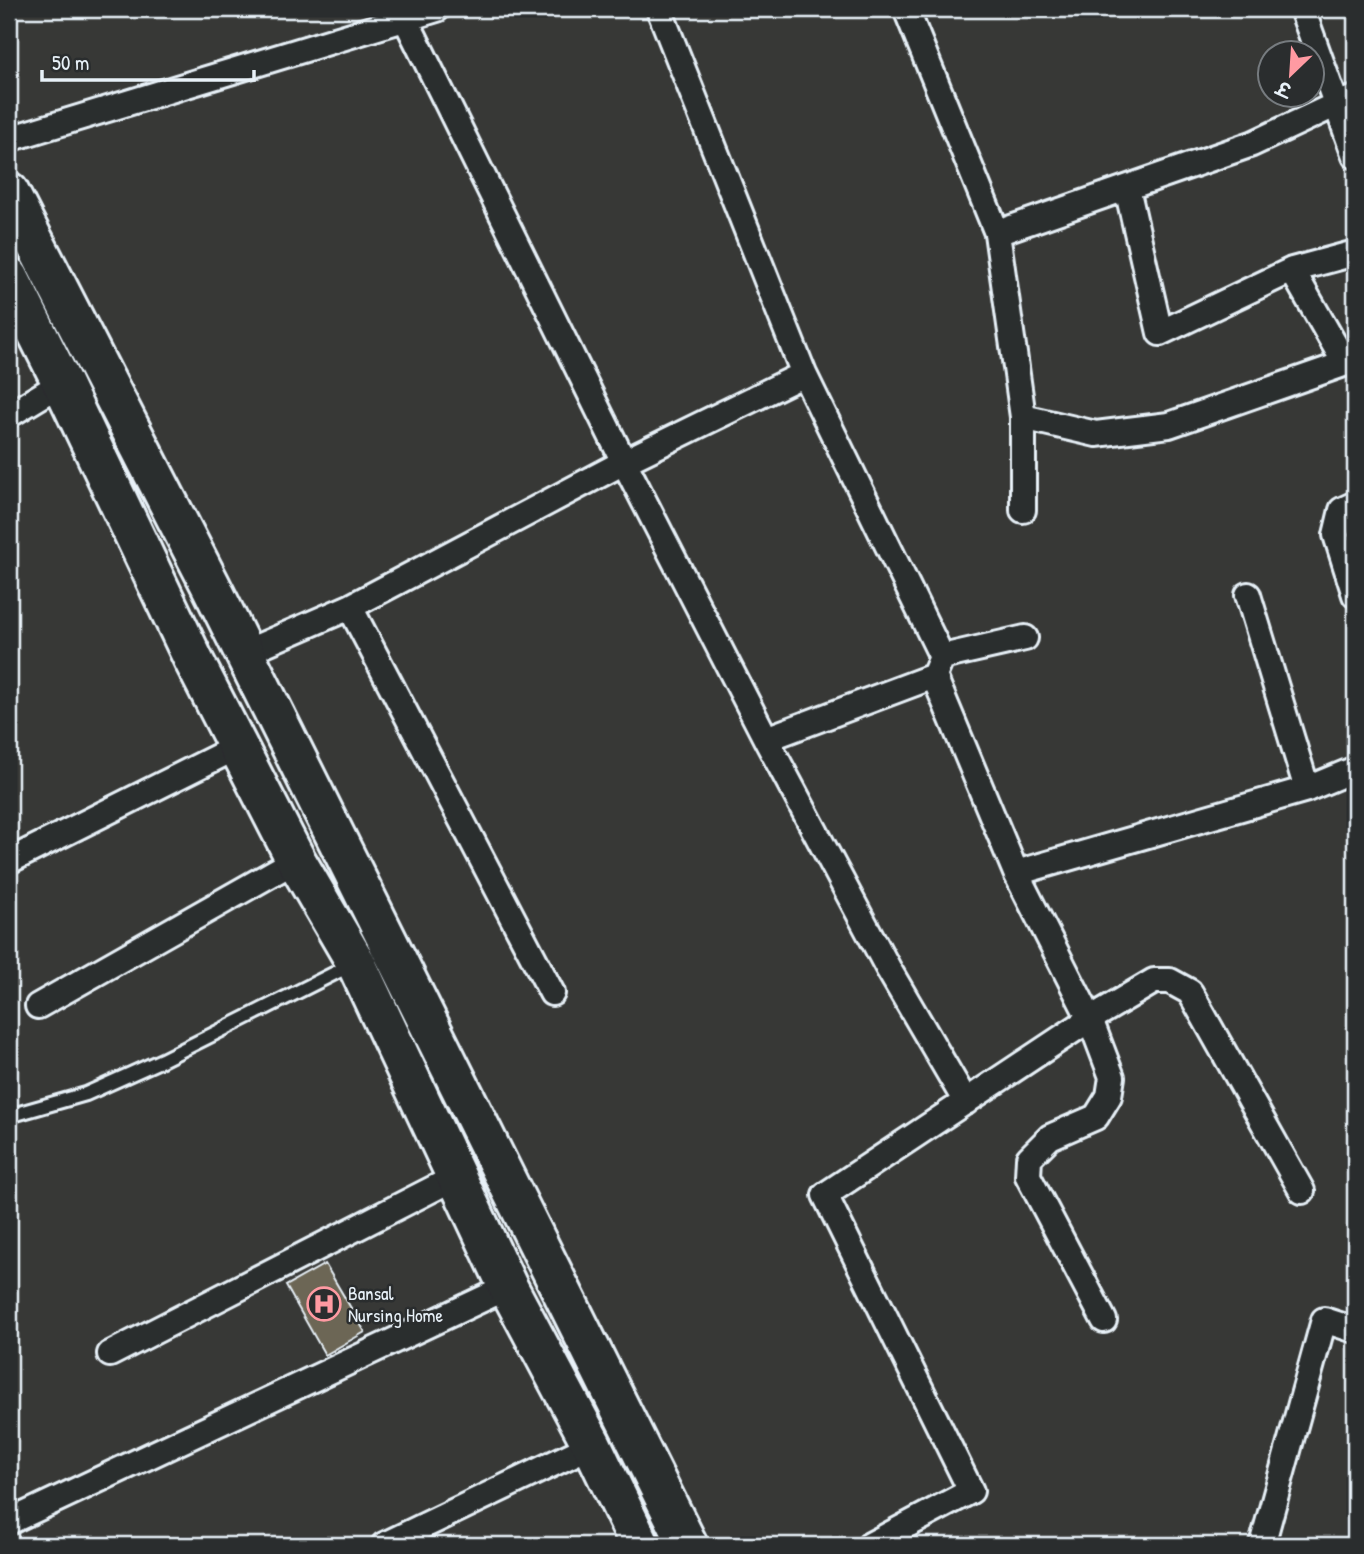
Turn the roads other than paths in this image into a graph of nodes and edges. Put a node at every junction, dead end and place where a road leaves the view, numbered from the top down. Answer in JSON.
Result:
{"nodes":[{"id":1,"x":437,"y":9,"type":"edge"},
{"id":2,"x":659,"y":9,"type":"edge"},
{"id":3,"x":906,"y":9,"type":"edge"},
{"id":4,"x":1301,"y":9,"type":"edge"},
{"id":5,"x":406,"y":20,"type":"junction"},
{"id":6,"x":1345,"y":101,"type":"edge"},
{"id":7,"x":9,"y":139,"type":"edge"},
{"id":8,"x":1355,"y":156,"type":"edge"},
{"id":9,"x":1127,"y":188,"type":"junction"},
{"id":10,"x":9,"y":192,"type":"edge"},
{"id":11,"x":997,"y":233,"type":"junction"},
{"id":12,"x":1355,"y":253,"type":"edge"},
{"id":13,"x":1292,"y":270,"type":"junction"},
{"id":14,"x":9,"y":277,"type":"edge"},
{"id":15,"x":1350,"y":362,"type":"edge"},
{"id":16,"x":804,"y":374,"type":"junction"},
{"id":17,"x":62,"y":383,"type":"junction"},
{"id":18,"x":9,"y":415,"type":"edge"},
{"id":19,"x":1023,"y":417,"type":"junction"},
{"id":20,"x":624,"y":462,"type":"junction"},
{"id":21,"x":1355,"y":504,"type":"edge"},
{"id":22,"x":1023,"y":510,"type":"dead end"},
{"id":23,"x":1355,"y":594,"type":"edge"},
{"id":24,"x":1248,"y":595,"type":"dead end"},
{"id":25,"x":350,"y":607,"type":"junction"},
{"id":26,"x":1025,"y":638,"type":"dead end"},
{"id":27,"x":244,"y":653,"type":"junction"},
{"id":28,"x":938,"y":666,"type":"junction"},
{"id":29,"x":766,"y":739,"type":"junction"},
{"id":30,"x":239,"y":746,"type":"junction"},
{"id":31,"x":1355,"y":769,"type":"edge"},
{"id":32,"x":1307,"y":789,"type":"junction"},
{"id":33,"x":296,"y":860,"type":"junction"},
{"id":34,"x":9,"y":861,"type":"edge"},
{"id":35,"x":1016,"y":873,"type":"junction"},
{"id":36,"x":356,"y":963,"type":"junction"},
{"id":37,"x":552,"y":993,"type":"dead end"},
{"id":38,"x":38,"y":1006,"type":"dead end"},
{"id":39,"x":1090,"y":1019,"type":"junction"},
{"id":40,"x":966,"y":1102,"type":"junction"},
{"id":41,"x":9,"y":1116,"type":"edge"},
{"id":42,"x":456,"y":1177,"type":"junction"},
{"id":43,"x":1302,"y":1191,"type":"dead end"},
{"id":44,"x":508,"y":1287,"type":"junction"},
{"id":45,"x":1104,"y":1320,"type":"dead end"},
{"id":46,"x":1355,"y":1330,"type":"edge"},
{"id":47,"x":110,"y":1354,"type":"dead end"},
{"id":48,"x":592,"y":1445,"type":"junction"},
{"id":49,"x":9,"y":1522,"type":"edge"},
{"id":50,"x":384,"y":1545,"type":"edge"},
{"id":51,"x":640,"y":1545,"type":"edge"},
{"id":52,"x":688,"y":1545,"type":"edge"},
{"id":53,"x":870,"y":1545,"type":"edge"},
{"id":54,"x":1262,"y":1545,"type":"edge"}],
"edges":[{"from":1,"to":5,"type":"street"},
{"from":2,"to":16,"type":"street"},
{"from":3,"to":11,"type":"street"},
{"from":4,"to":6,"type":"street"},
{"from":5,"to":7,"type":"street"},
{"from":5,"to":20,"type":"street"},
{"from":6,"to":8,"type":"street"},
{"from":6,"to":9,"type":"street"},
{"from":9,"to":11,"type":"street"},
{"from":9,"to":13,"type":"street"},
{"from":10,"to":27,"type":"main road"},
{"from":11,"to":19,"type":"street"},
{"from":12,"to":13,"type":"street"},
{"from":13,"to":15,"type":"street"},
{"from":14,"to":17,"type":"main road"},
{"from":15,"to":19,"type":"street"},
{"from":16,"to":20,"type":"street"},
{"from":16,"to":28,"type":"street"},
{"from":17,"to":18,"type":"street"},
{"from":17,"to":30,"type":"main road"},
{"from":19,"to":22,"type":"street"},
{"from":20,"to":25,"type":"street"},
{"from":20,"to":29,"type":"street"},
{"from":21,"to":23,"type":"street"},
{"from":24,"to":32,"type":"street"},
{"from":25,"to":27,"type":"street"},
{"from":25,"to":37,"type":"street"},
{"from":26,"to":28,"type":"street"},
{"from":27,"to":52,"type":"main road"},
{"from":28,"to":29,"type":"street"},
{"from":28,"to":35,"type":"street"},
{"from":29,"to":40,"type":"street"},
{"from":30,"to":33,"type":"main road"},
{"from":30,"to":34,"type":"street"},
{"from":31,"to":32,"type":"street"},
{"from":32,"to":35,"type":"street"},
{"from":33,"to":36,"type":"main road"},
{"from":33,"to":38,"type":"street"},
{"from":35,"to":39,"type":"street"},
{"from":36,"to":41,"type":"lane"},
{"from":36,"to":42,"type":"main road"},
{"from":39,"to":40,"type":"street"},
{"from":39,"to":43,"type":"street"},
{"from":39,"to":45,"type":"street"},
{"from":40,"to":53,"type":"street"},
{"from":42,"to":44,"type":"main road"},
{"from":42,"to":47,"type":"street"},
{"from":44,"to":48,"type":"main road"},
{"from":44,"to":49,"type":"street"},
{"from":46,"to":54,"type":"street"},
{"from":48,"to":50,"type":"street"},
{"from":48,"to":51,"type":"main road"}]}
